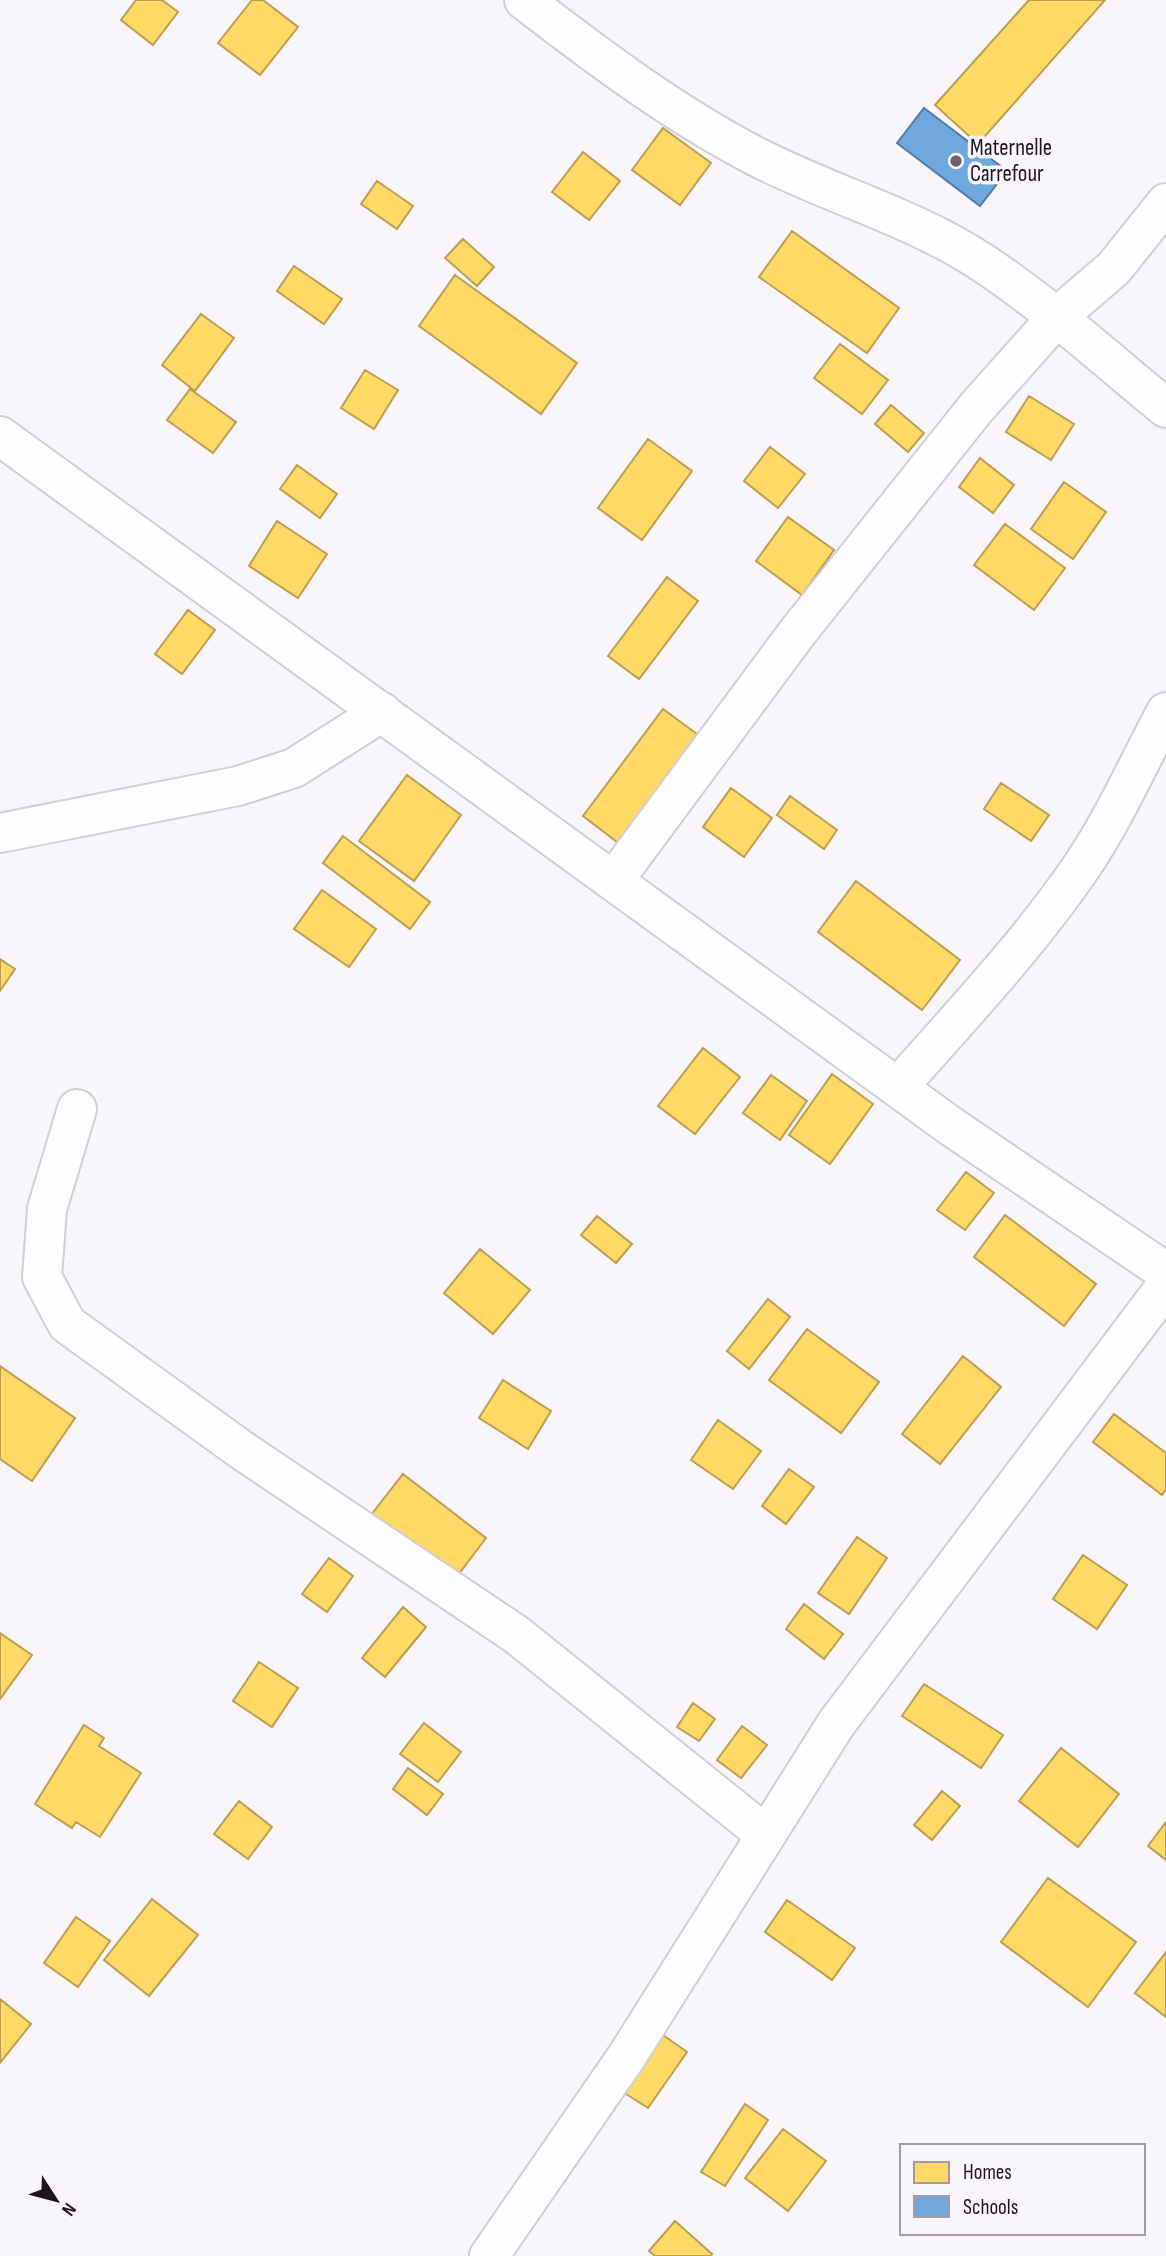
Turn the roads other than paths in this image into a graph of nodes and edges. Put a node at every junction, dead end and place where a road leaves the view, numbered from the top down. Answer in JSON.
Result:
{"nodes":[{"id":1,"x":524,"y":0,"type":"edge"},
{"id":2,"x":1166,"y":203,"type":"edge"},
{"id":3,"x":1057,"y":317,"type":"junction"},
{"id":4,"x":1166,"y":408,"type":"edge"},
{"id":5,"x":0,"y":436,"type":"edge"},
{"id":6,"x":382,"y":712,"type":"junction"},
{"id":7,"x":1166,"y":712,"type":"edge"},
{"id":8,"x":0,"y":833,"type":"edge"},
{"id":9,"x":614,"y":880,"type":"junction"},
{"id":10,"x":898,"y":1087,"type":"junction"},
{"id":11,"x":77,"y":1109,"type":"dead end"},
{"id":12,"x":1166,"y":1272,"type":"edge"},
{"id":13,"x":1166,"y":1286,"type":"edge"},
{"id":14,"x":766,"y":1835,"type":"junction"},
{"id":15,"x":489,"y":2256,"type":"edge"}],
"edges":[{"from":1,"to":3,"type":"street"},
{"from":2,"to":3,"type":"street"},
{"from":3,"to":4,"type":"street"},
{"from":3,"to":9,"type":"street"},
{"from":5,"to":6,"type":"street"},
{"from":6,"to":8,"type":"street"},
{"from":6,"to":9,"type":"street"},
{"from":7,"to":10,"type":"street"},
{"from":9,"to":10,"type":"street"},
{"from":10,"to":12,"type":"street"},
{"from":11,"to":14,"type":"street"},
{"from":13,"to":14,"type":"street"},
{"from":14,"to":15,"type":"street"}]}
